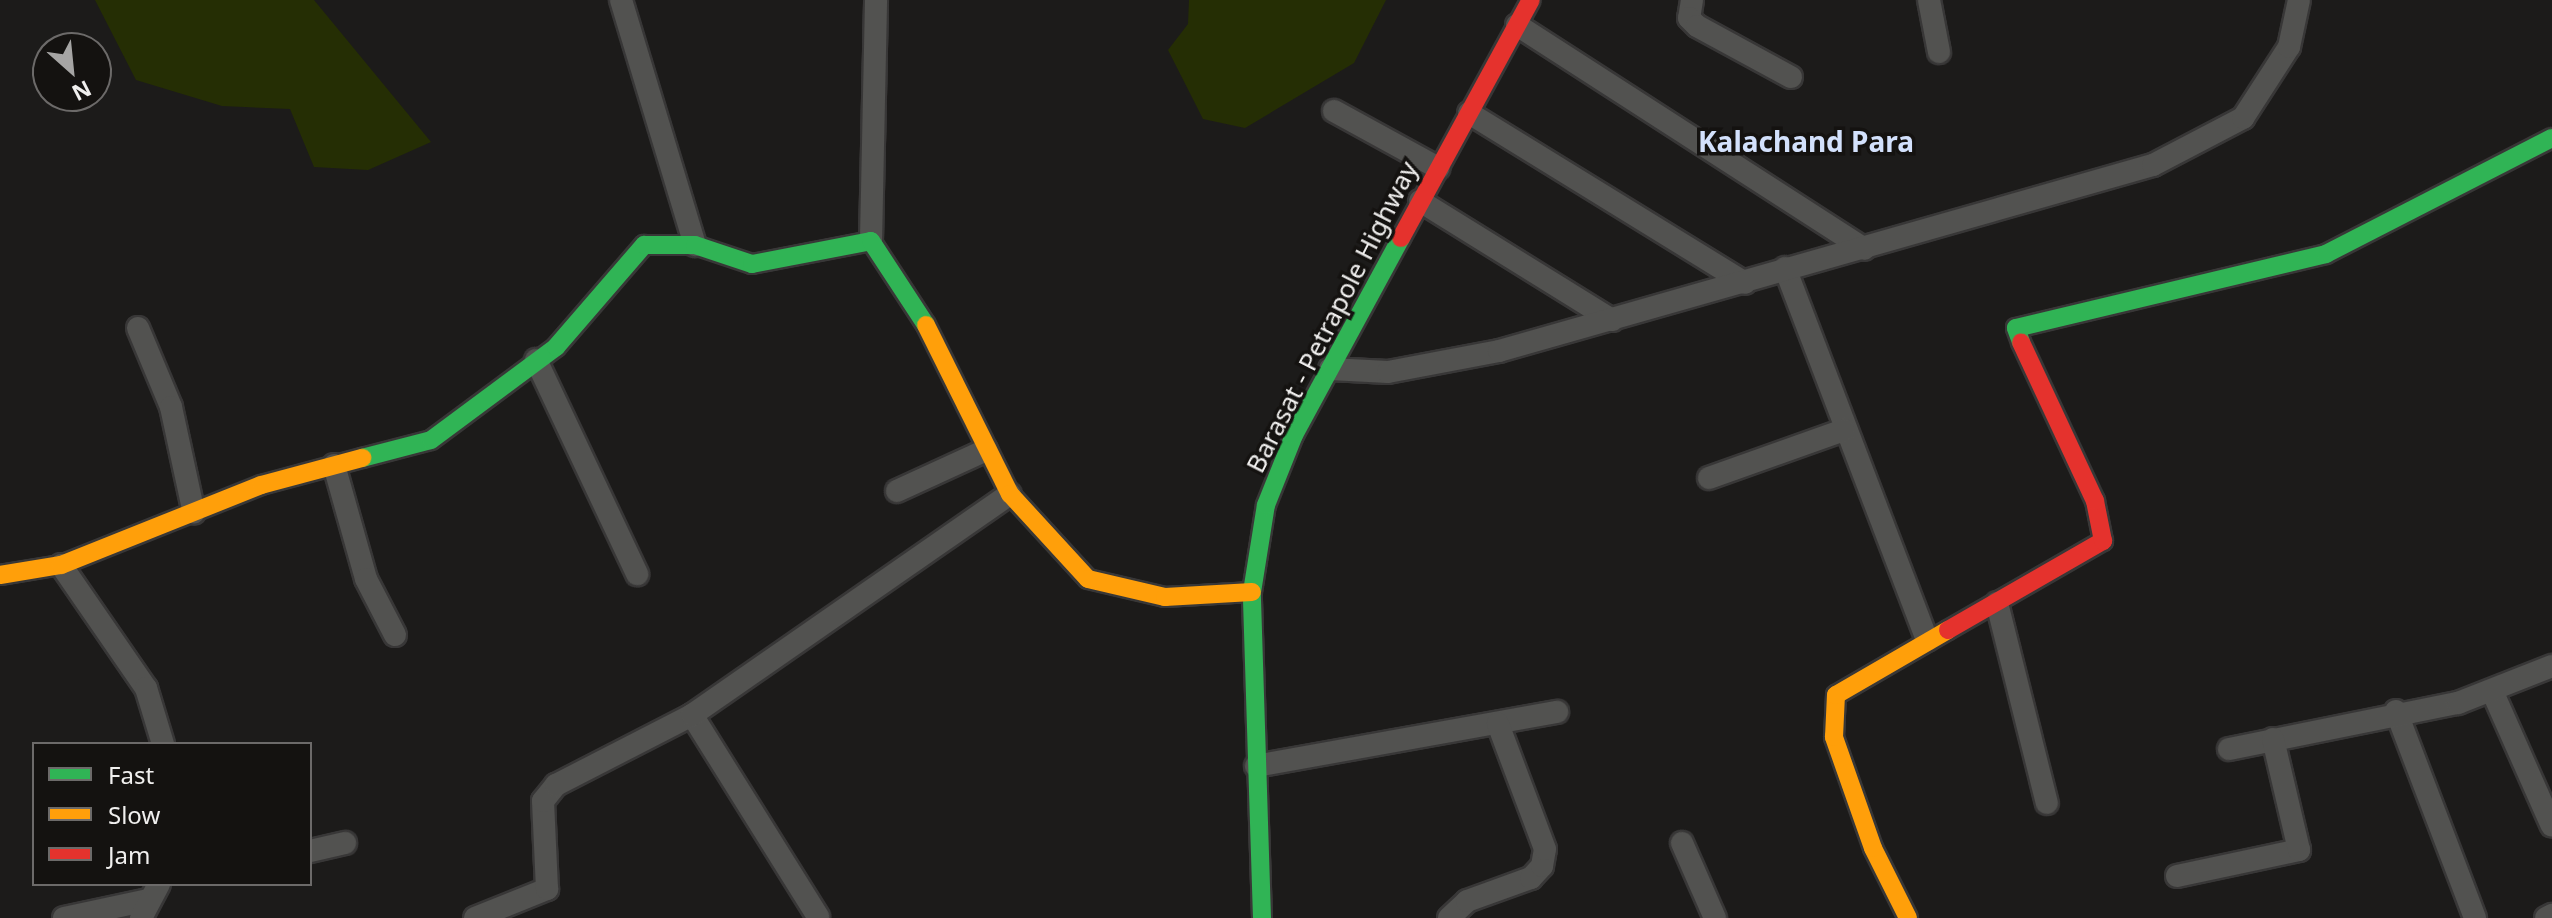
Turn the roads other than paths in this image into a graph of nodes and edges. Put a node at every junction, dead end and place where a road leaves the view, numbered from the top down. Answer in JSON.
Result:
{"nodes":[{"id":1,"x":621,"y":0,"type":"edge"},
{"id":2,"x":876,"y":0,"type":"edge"},
{"id":3,"x":1531,"y":0,"type":"edge"},
{"id":4,"x":1692,"y":0,"type":"edge"},
{"id":5,"x":1929,"y":0,"type":"edge"},
{"id":6,"x":2299,"y":0,"type":"edge"},
{"id":7,"x":1517,"y":25,"type":"junction"},
{"id":8,"x":1939,"y":52,"type":"dead end"},
{"id":9,"x":1791,"y":77,"type":"dead end"},
{"id":10,"x":1334,"y":111,"type":"dead end"},
{"id":11,"x":1469,"y":113,"type":"junction"},
{"id":12,"x":2552,"y":138,"type":"edge"},
{"id":13,"x":1438,"y":168,"type":"junction"},
{"id":14,"x":1420,"y":201,"type":"junction"},
{"id":15,"x":871,"y":241,"type":"junction"},
{"id":16,"x":695,"y":245,"type":"junction"},
{"id":17,"x":1864,"y":249,"type":"junction"},
{"id":18,"x":1785,"y":268,"type":"junction"},
{"id":19,"x":1745,"y":283,"type":"junction"},
{"id":20,"x":1612,"y":320,"type":"junction"},
{"id":21,"x":138,"y":328,"type":"dead end"},
{"id":22,"x":536,"y":360,"type":"junction"},
{"id":23,"x":1330,"y":369,"type":"junction"},
{"id":24,"x":1844,"y":430,"type":"junction"},
{"id":25,"x":986,"y":450,"type":"junction"},
{"id":26,"x":334,"y":465,"type":"junction"},
{"id":27,"x":1709,"y":478,"type":"dead end"},
{"id":28,"x":897,"y":491,"type":"dead end"},
{"id":29,"x":1010,"y":494,"type":"junction"},
{"id":30,"x":194,"y":513,"type":"junction"},
{"id":31,"x":61,"y":565,"type":"junction"},
{"id":32,"x":637,"y":574,"type":"dead end"},
{"id":33,"x":0,"y":575,"type":"edge"},
{"id":34,"x":1252,"y":592,"type":"junction"},
{"id":35,"x":1997,"y":603,"type":"junction"},
{"id":36,"x":395,"y":635,"type":"dead end"},
{"id":37,"x":1927,"y":640,"type":"junction"},
{"id":38,"x":2552,"y":666,"type":"edge"},
{"id":39,"x":2493,"y":693,"type":"junction"},
{"id":40,"x":2396,"y":711,"type":"junction"},
{"id":41,"x":1557,"y":712,"type":"dead end"},
{"id":42,"x":692,"y":715,"type":"junction"},
{"id":43,"x":1498,"y":724,"type":"junction"},
{"id":44,"x":2273,"y":739,"type":"junction"},
{"id":45,"x":162,"y":742,"type":"edge"},
{"id":46,"x":2229,"y":749,"type":"dead end"},
{"id":47,"x":1256,"y":766,"type":"junction"},
{"id":48,"x":2047,"y":803,"type":"dead end"},
{"id":49,"x":2552,"y":826,"type":"edge"},
{"id":50,"x":345,"y":843,"type":"dead end"},
{"id":51,"x":1682,"y":843,"type":"dead end"},
{"id":52,"x":312,"y":851,"type":"edge"},
{"id":53,"x":2177,"y":876,"type":"dead end"},
{"id":54,"x":155,"y":895,"type":"edge"},
{"id":55,"x":510,"y":912,"type":"edge"},
{"id":56,"x":2552,"y":915,"type":"edge"},
{"id":57,"x":818,"y":917,"type":"edge"},
{"id":58,"x":64,"y":918,"type":"edge"},
{"id":59,"x":475,"y":918,"type":"edge"},
{"id":60,"x":1262,"y":918,"type":"edge"},
{"id":61,"x":1449,"y":918,"type":"edge"},
{"id":62,"x":1715,"y":918,"type":"edge"},
{"id":63,"x":1908,"y":918,"type":"edge"},
{"id":64,"x":2475,"y":918,"type":"edge"},
{"id":65,"x":2546,"y":918,"type":"edge"}],
"edges":[{"from":1,"to":16,"type":"street"},
{"from":2,"to":15,"type":"street"},
{"from":3,"to":7,"type":"main road","name":"Barasat - Petrapole Highway"},
{"from":4,"to":9,"type":"street"},
{"from":5,"to":8,"type":"street"},
{"from":6,"to":17,"type":"street"},
{"from":7,"to":11,"type":"main road","name":"Barasat - Petrapole Highway"},
{"from":7,"to":17,"type":"street"},
{"from":10,"to":13,"type":"street"},
{"from":11,"to":13,"type":"main road","name":"Barasat - Petrapole Highway"},
{"from":11,"to":19,"type":"street"},
{"from":12,"to":35,"type":"main road"},
{"from":13,"to":14,"type":"main road","name":"Barasat - Petrapole Highway"},
{"from":14,"to":20,"type":"street"},
{"from":14,"to":23,"type":"main road","name":"Barasat - Petrapole Highway"},
{"from":15,"to":16,"type":"main road"},
{"from":15,"to":25,"type":"main road"},
{"from":16,"to":22,"type":"main road"},
{"from":17,"to":18,"type":"street"},
{"from":18,"to":19,"type":"street"},
{"from":18,"to":24,"type":"street"},
{"from":19,"to":20,"type":"street"},
{"from":20,"to":23,"type":"street"},
{"from":21,"to":30,"type":"street"},
{"from":22,"to":26,"type":"main road"},
{"from":22,"to":32,"type":"street"},
{"from":23,"to":34,"type":"main road","name":"Barasat - Petrapole Highway"},
{"from":24,"to":27,"type":"street"},
{"from":24,"to":37,"type":"street"},
{"from":25,"to":28,"type":"street"},
{"from":25,"to":29,"type":"main road"},
{"from":26,"to":30,"type":"main road"},
{"from":26,"to":36,"type":"street"},
{"from":29,"to":34,"type":"main road"},
{"from":29,"to":42,"type":"street"},
{"from":30,"to":31,"type":"main road"},
{"from":31,"to":33,"type":"main road"},
{"from":31,"to":45,"type":"street"},
{"from":34,"to":47,"type":"main road","name":"Barasat - Petrapole Highway"},
{"from":35,"to":37,"type":"main road"},
{"from":35,"to":48,"type":"street"},
{"from":37,"to":63,"type":"main road"},
{"from":38,"to":39,"type":"street"},
{"from":39,"to":40,"type":"street"},
{"from":39,"to":49,"type":"street"},
{"from":40,"to":44,"type":"street"},
{"from":40,"to":64,"type":"street"},
{"from":41,"to":43,"type":"street"},
{"from":42,"to":55,"type":"street"},
{"from":42,"to":57,"type":"street"},
{"from":43,"to":47,"type":"street"},
{"from":43,"to":61,"type":"street"},
{"from":44,"to":46,"type":"street"},
{"from":44,"to":53,"type":"street"},
{"from":47,"to":60,"type":"main road","name":"Barasat - Petrapole Highway"},
{"from":50,"to":52,"type":"street"},
{"from":51,"to":62,"type":"street"},
{"from":54,"to":58,"type":"street"},
{"from":55,"to":59,"type":"street"},
{"from":56,"to":65,"type":"street"}]}
